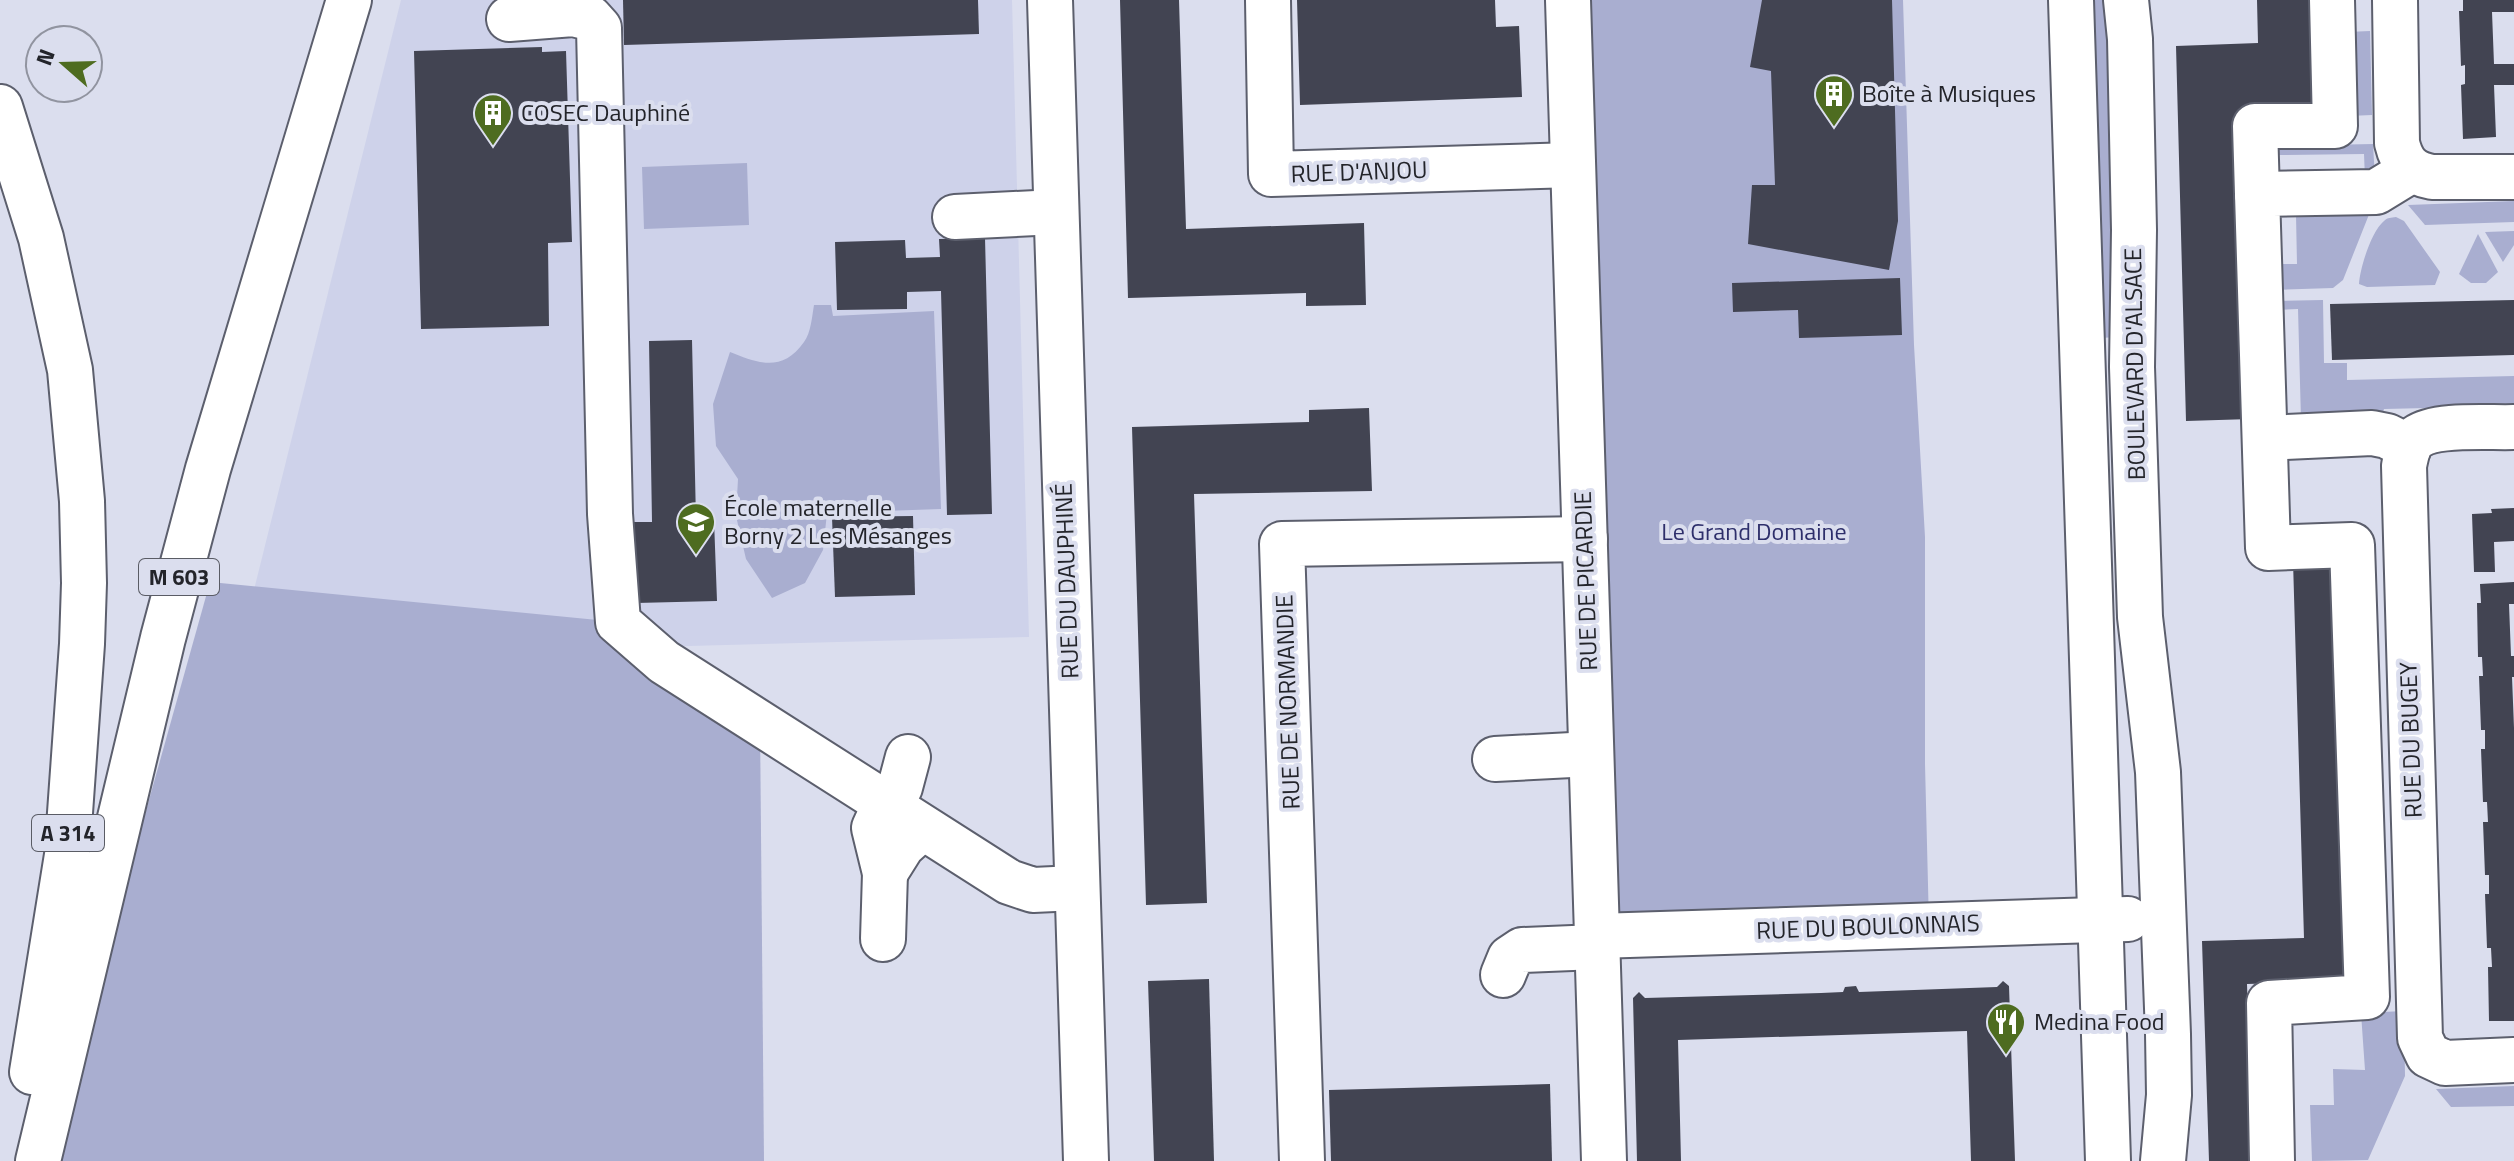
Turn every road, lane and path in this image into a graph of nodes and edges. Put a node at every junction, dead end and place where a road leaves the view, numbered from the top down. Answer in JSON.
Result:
{"nodes":[{"id":1,"x":349,"y":0,"type":"edge"},
{"id":2,"x":1050,"y":0,"type":"edge"},
{"id":3,"x":1268,"y":0,"type":"edge"},
{"id":4,"x":1568,"y":0,"type":"edge"},
{"id":5,"x":2071,"y":0,"type":"edge"},
{"id":6,"x":2126,"y":0,"type":"edge"},
{"id":7,"x":2395,"y":8,"type":"edge"},
{"id":8,"x":2332,"y":9,"type":"edge"},
{"id":9,"x":509,"y":19,"type":"dead end"},
{"id":10,"x":0,"y":107,"type":"edge"},
{"id":11,"x":1573,"y":165,"type":"junction"},
{"id":12,"x":2412,"y":170,"type":"junction"},
{"id":13,"x":2514,"y":177,"type":"edge"},
{"id":14,"x":2257,"y":194,"type":"junction"},
{"id":15,"x":1056,"y":212,"type":"junction"},
{"id":16,"x":955,"y":217,"type":"dead end"},
{"id":17,"x":2514,"y":427,"type":"edge"},
{"id":18,"x":2265,"y":438,"type":"junction"},
{"id":19,"x":2409,"y":447,"type":"junction"},
{"id":20,"x":1585,"y":539,"type":"junction"},
{"id":21,"x":2152,"y":727,"type":"junction"},
{"id":22,"x":1591,"y":754,"type":"junction"},
{"id":23,"x":908,"y":757,"type":"dead end"},
{"id":24,"x":1495,"y":759,"type":"dead end"},
{"id":25,"x":899,"y":813,"type":"junction"},
{"id":26,"x":1076,"y":888,"type":"junction"},
{"id":27,"x":2120,"y":919,"type":"junction"},
{"id":28,"x":883,"y":939,"type":"dead end"},
{"id":29,"x":1597,"y":942,"type":"junction"},
{"id":30,"x":1503,"y":975,"type":"dead end"},
{"id":31,"x":2514,"y":1060,"type":"edge"},
{"id":32,"x":2163,"y":1154,"type":"edge"},
{"id":33,"x":18,"y":1161,"type":"edge"},
{"id":34,"x":38,"y":1161,"type":"edge"},
{"id":35,"x":1086,"y":1161,"type":"edge"},
{"id":36,"x":1302,"y":1161,"type":"edge"},
{"id":37,"x":1604,"y":1161,"type":"edge"},
{"id":38,"x":2108,"y":1161,"type":"edge"},
{"id":39,"x":2272,"y":1161,"type":"edge"}],
"edges":[{"from":1,"to":34,"type":"main road","number":"M 603"},
{"from":2,"to":15,"type":"main road","name":"RUE DU DAUPHINÉ"},
{"from":3,"to":11,"type":"main road","name":"RUE D'ANJOU"},
{"from":4,"to":11,"type":"main road","name":"RUE DE PICARDIE"},
{"from":5,"to":27,"type":"main road"},
{"from":6,"to":21,"type":"main road","name":"BOULEVARD D'ALSACE"},
{"from":7,"to":8,"type":"main road"},
{"from":7,"to":12,"type":"main road"},
{"from":8,"to":14,"type":"main road"},
{"from":9,"to":25,"type":"main road"},
{"from":10,"to":33,"type":"main road","number":"A 314"},
{"from":11,"to":20,"type":"main road","name":"RUE DE PICARDIE"},
{"from":12,"to":13,"type":"main road"},
{"from":12,"to":14,"type":"main road"},
{"from":14,"to":18,"type":"main road"},
{"from":15,"to":16,"type":"main road"},
{"from":15,"to":26,"type":"main road","name":"RUE DU DAUPHINÉ"},
{"from":17,"to":19,"type":"main road"},
{"from":18,"to":19,"type":"main road"},
{"from":18,"to":39,"type":"main road"},
{"from":19,"to":31,"type":"main road","name":"RUE DU BUGEY"},
{"from":20,"to":22,"type":"main road","name":"RUE DE PICARDIE"},
{"from":20,"to":36,"type":"main road","name":"RUE DE NORMANDIE"},
{"from":21,"to":27,"type":"main road","name":"BOULEVARD D'ALSACE"},
{"from":21,"to":32,"type":"main road","name":"BOULEVARD D'ALSACE"},
{"from":22,"to":24,"type":"main road"},
{"from":22,"to":29,"type":"main road","name":"RUE DE PICARDIE"},
{"from":23,"to":25,"type":"main road"},
{"from":25,"to":26,"type":"main road"},
{"from":25,"to":28,"type":"main road"},
{"from":26,"to":35,"type":"main road","name":"RUE DU DAUPHINÉ"},
{"from":27,"to":29,"type":"main road","name":"RUE DU BOULONNAIS"},
{"from":27,"to":32,"type":"main road","name":"BOULEVARD D'ALSACE"},
{"from":27,"to":38,"type":"main road"},
{"from":29,"to":30,"type":"main road","name":"RUE DU BOULONNAIS"},
{"from":29,"to":37,"type":"main road","name":"RUE DE PICARDIE"}]}
